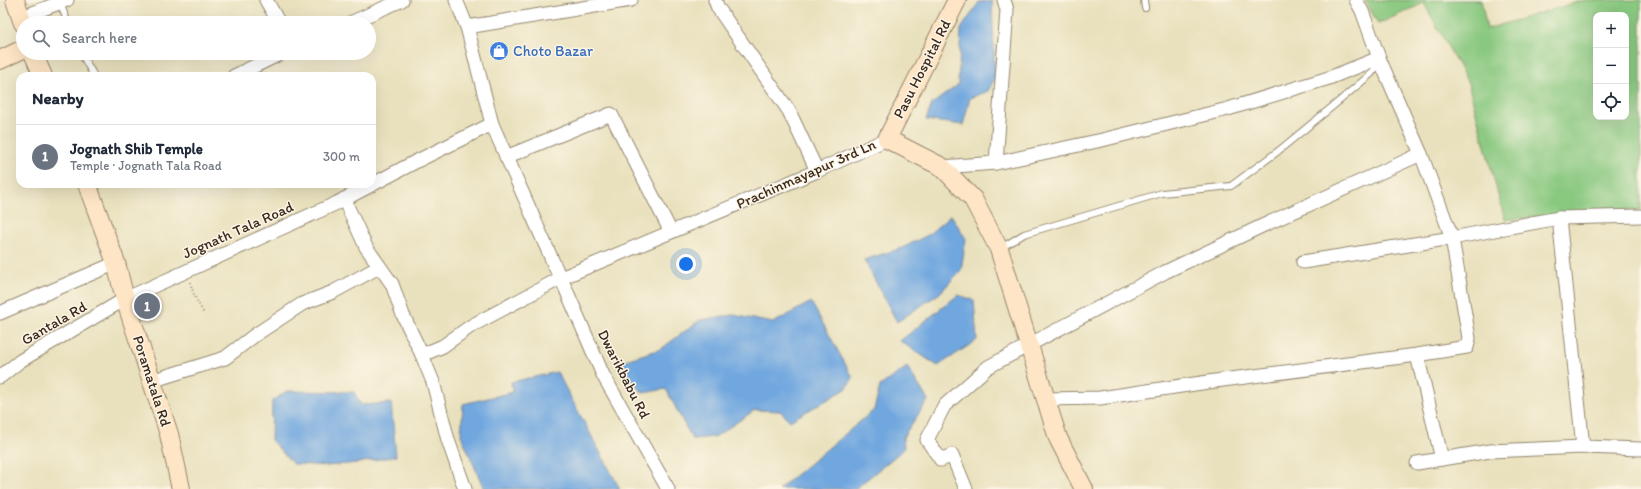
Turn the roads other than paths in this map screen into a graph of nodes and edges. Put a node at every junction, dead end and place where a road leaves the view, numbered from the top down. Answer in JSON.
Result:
{"nodes":[{"id":1,"x":15,"y":0,"type":"edge"},
{"id":2,"x":266,"y":0,"type":"edge"},
{"id":3,"x":402,"y":0,"type":"edge"},
{"id":4,"x":456,"y":0,"type":"edge"},
{"id":5,"x":631,"y":0,"type":"edge"},
{"id":6,"x":715,"y":0,"type":"edge"},
{"id":7,"x":958,"y":0,"type":"edge"},
{"id":8,"x":1004,"y":0,"type":"edge"},
{"id":9,"x":1144,"y":0,"type":"edge"},
{"id":10,"x":1356,"y":0,"type":"edge"},
{"id":11,"x":64,"y":1,"type":"edge"},
{"id":12,"x":1145,"y":8,"type":"dead end"},
{"id":13,"x":21,"y":16,"type":"edge"},
{"id":14,"x":31,"y":16,"type":"edge"},
{"id":15,"x":67,"y":16,"type":"edge"},
{"id":16,"x":276,"y":16,"type":"edge"},
{"id":17,"x":366,"y":16,"type":"edge"},
{"id":18,"x":467,"y":27,"type":"junction"},
{"id":19,"x":16,"y":52,"type":"edge"},
{"id":20,"x":0,"y":60,"type":"edge"},
{"id":21,"x":36,"y":60,"type":"edge"},
{"id":22,"x":85,"y":60,"type":"edge"},
{"id":23,"x":270,"y":60,"type":"edge"},
{"id":24,"x":1380,"y":60,"type":"junction"},
{"id":25,"x":41,"y":72,"type":"edge"},
{"id":26,"x":92,"y":72,"type":"edge"},
{"id":27,"x":249,"y":72,"type":"edge"},
{"id":28,"x":492,"y":124,"type":"junction"},
{"id":29,"x":887,"y":139,"type":"junction"},
{"id":30,"x":1421,"y":154,"type":"junction"},
{"id":31,"x":506,"y":157,"type":"junction"},
{"id":32,"x":996,"y":163,"type":"junction"},
{"id":33,"x":942,"y":167,"type":"junction"},
{"id":34,"x":817,"y":171,"type":"junction"},
{"id":35,"x":376,"y":183,"type":"edge"},
{"id":36,"x":88,"y":188,"type":"edge"},
{"id":37,"x":366,"y":188,"type":"edge"},
{"id":38,"x":344,"y":199,"type":"junction"},
{"id":39,"x":1641,"y":216,"type":"edge"},
{"id":40,"x":1559,"y":218,"type":"junction"},
{"id":41,"x":671,"y":232,"type":"junction"},
{"id":42,"x":1452,"y":238,"type":"junction"},
{"id":43,"x":999,"y":249,"type":"junction"},
{"id":44,"x":1303,"y":262,"type":"dead end"},
{"id":45,"x":116,"y":263,"type":"junction"},
{"id":46,"x":379,"y":267,"type":"junction"},
{"id":47,"x":559,"y":275,"type":"junction"},
{"id":48,"x":125,"y":299,"type":"junction"},
{"id":49,"x":0,"y":313,"type":"edge"},
{"id":50,"x":1029,"y":344,"type":"junction"},
{"id":51,"x":422,"y":355,"type":"junction"},
{"id":52,"x":1417,"y":355,"type":"junction"},
{"id":53,"x":0,"y":377,"type":"edge"},
{"id":54,"x":151,"y":380,"type":"junction"},
{"id":55,"x":1046,"y":399,"type":"junction"},
{"id":56,"x":1583,"y":446,"type":"junction"},
{"id":57,"x":1641,"y":449,"type":"edge"},
{"id":58,"x":1442,"y":460,"type":"junction"},
{"id":59,"x":1416,"y":463,"type":"dead end"},
{"id":60,"x":182,"y":489,"type":"edge"},
{"id":61,"x":465,"y":489,"type":"edge"},
{"id":62,"x":668,"y":489,"type":"edge"},
{"id":63,"x":966,"y":489,"type":"edge"},
{"id":64,"x":1084,"y":489,"type":"edge"}],
"edges":[{"from":1,"to":13,"type":"main road"},
{"from":2,"to":16,"type":"street"},
{"from":3,"to":17,"type":"street"},
{"from":4,"to":18,"type":"street","name":"Dwarikbabu Rd"},
{"from":5,"to":18,"type":"street"},
{"from":6,"to":34,"type":"street"},
{"from":7,"to":29,"type":"main road","name":"Pasu Hospital Rd"},
{"from":8,"to":32,"type":"street"},
{"from":9,"to":12,"type":"lane"},
{"from":10,"to":24,"type":"street"},
{"from":11,"to":14,"type":"street"},
{"from":11,"to":15,"type":"lane"},
{"from":18,"to":28,"type":"street","name":"Dwarikbabu Rd"},
{"from":19,"to":20,"type":"main road"},
{"from":21,"to":25,"type":"main road"},
{"from":22,"to":26,"type":"lane"},
{"from":23,"to":27,"type":"street"},
{"from":24,"to":30,"type":"street"},
{"from":24,"to":32,"type":"street"},
{"from":24,"to":43,"type":"lane"},
{"from":28,"to":31,"type":"street","name":"Dwarikbabu Rd"},
{"from":28,"to":35,"type":"street","name":"Jognath Tala Road"},
{"from":29,"to":33,"type":"main road","name":"Prachinmayapur 3rd Ln"},
{"from":29,"to":34,"type":"street","name":"Prachinmayapur 3rd Ln"},
{"from":30,"to":42,"type":"street"},
{"from":30,"to":50,"type":"street"},
{"from":31,"to":41,"type":"street"},
{"from":31,"to":47,"type":"street","name":"Dwarikbabu Rd"},
{"from":32,"to":33,"type":"street"},
{"from":33,"to":43,"type":"main road","name":"Prachinmayapur 3rd Ln"},
{"from":34,"to":41,"type":"street","name":"Prachinmayapur 3rd Ln"},
{"from":36,"to":45,"type":"main road","name":"Poramatala Rd"},
{"from":37,"to":38,"type":"street","name":"Jognath Tala Road"},
{"from":38,"to":46,"type":"street"},
{"from":38,"to":48,"type":"street","name":"Jognath Tala Road"},
{"from":39,"to":40,"type":"street"},
{"from":40,"to":42,"type":"street"},
{"from":40,"to":56,"type":"street"},
{"from":41,"to":47,"type":"street","name":"Prachinmayapur 3rd Ln"},
{"from":42,"to":44,"type":"street"},
{"from":42,"to":52,"type":"street"},
{"from":43,"to":50,"type":"main road","name":"Prachinmayapur 3rd Ln"},
{"from":45,"to":48,"type":"main road","name":"Poramatala Rd"},
{"from":45,"to":49,"type":"street"},
{"from":46,"to":51,"type":"street"},
{"from":46,"to":54,"type":"street"},
{"from":47,"to":51,"type":"street","name":"Prachinmayapur 3rd Ln"},
{"from":47,"to":62,"type":"street","name":"Dwarikbabu Rd"},
{"from":48,"to":53,"type":"street","name":"Gantala Rd"},
{"from":48,"to":54,"type":"main road","name":"Poramatala Rd"},
{"from":50,"to":55,"type":"main road","name":"Prachinmayapur 3rd Ln"},
{"from":50,"to":63,"type":"street"},
{"from":51,"to":61,"type":"street"},
{"from":52,"to":55,"type":"street"},
{"from":52,"to":58,"type":"street"},
{"from":54,"to":60,"type":"main road","name":"Poramatala Rd"},
{"from":55,"to":64,"type":"main road","name":"Prachinmayapur 3rd Ln"},
{"from":56,"to":57,"type":"street"},
{"from":56,"to":58,"type":"street"},
{"from":58,"to":59,"type":"street"}]}
